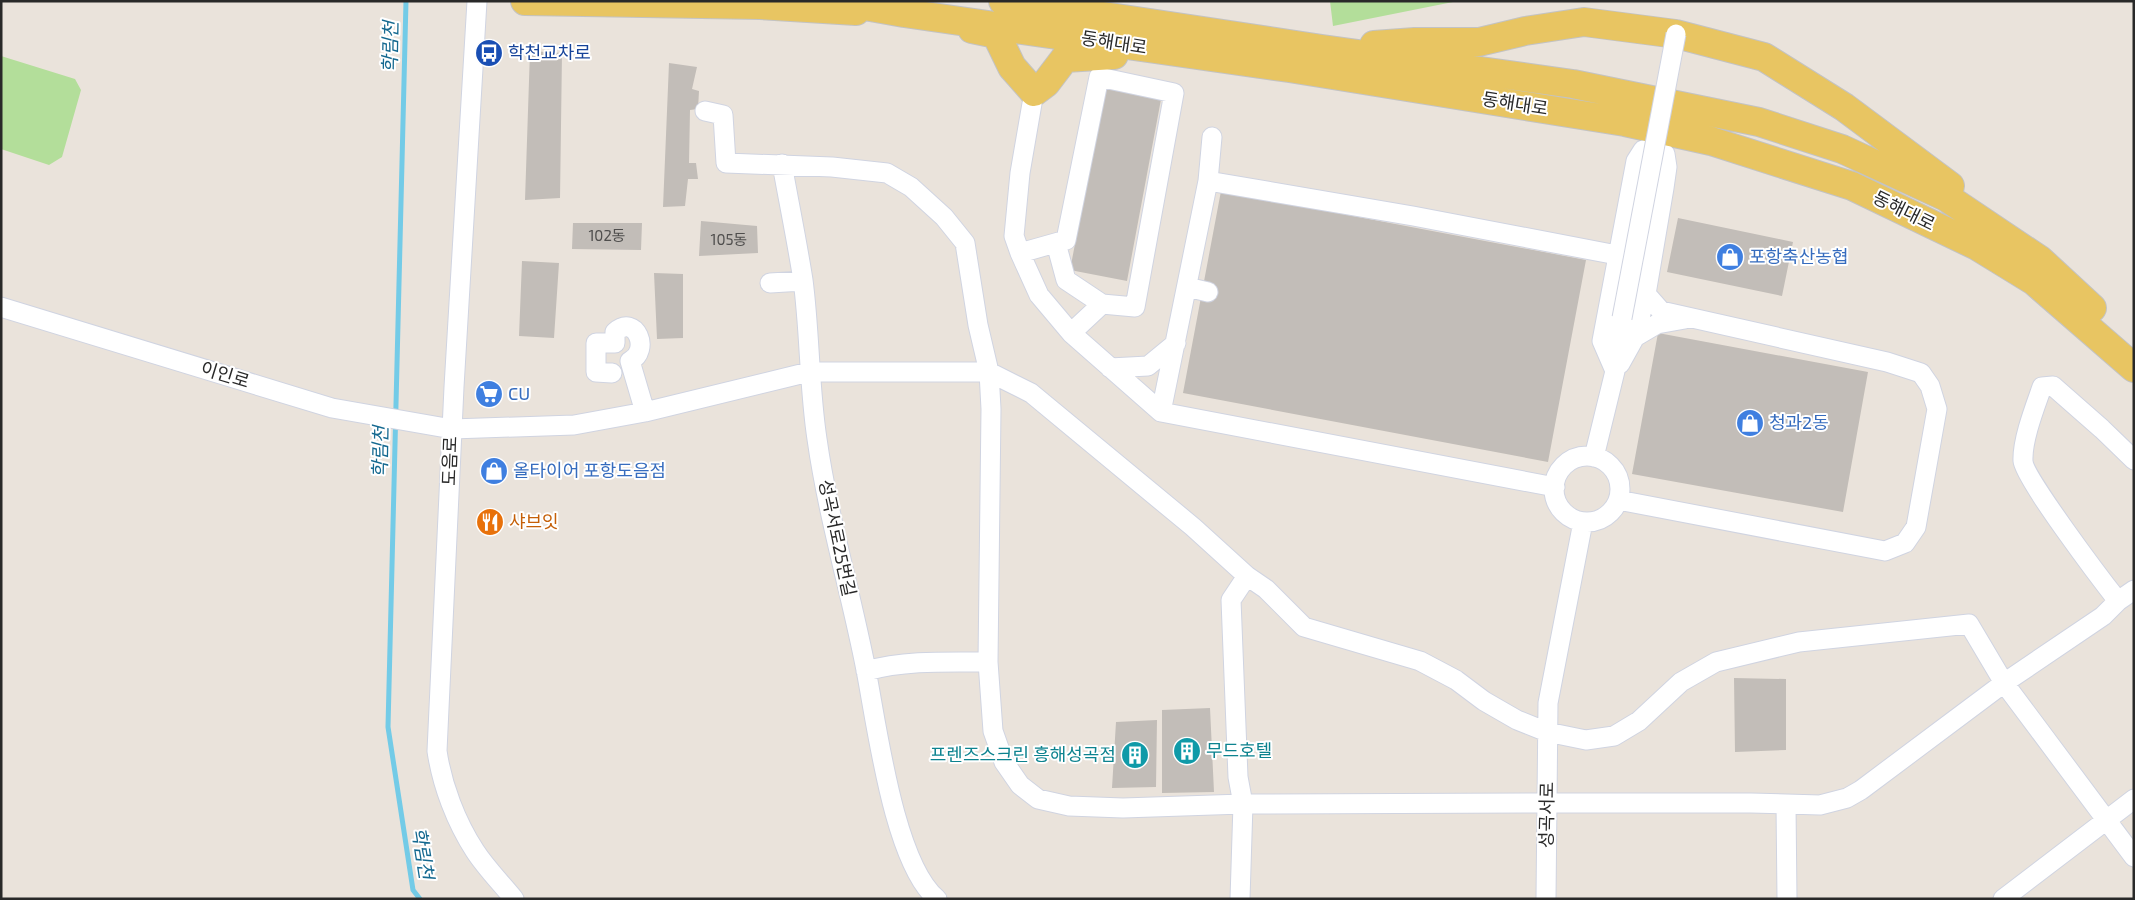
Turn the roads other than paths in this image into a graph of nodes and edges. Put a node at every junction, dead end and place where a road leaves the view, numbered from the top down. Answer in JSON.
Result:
{"nodes":[{"id":1,"x":477,"y":1,"type":"edge"},
{"id":2,"x":525,"y":1,"type":"edge"},
{"id":3,"x":837,"y":1,"type":"edge"},
{"id":4,"x":1003,"y":1,"type":"edge"},
{"id":5,"x":904,"y":13,"type":"junction"},
{"id":6,"x":1676,"y":34,"type":"junction"},
{"id":7,"x":1322,"y":50,"type":"junction"},
{"id":8,"x":1179,"y":53,"type":"junction"},
{"id":9,"x":1034,"y":92,"type":"junction"},
{"id":10,"x":705,"y":112,"type":"dead end"},
{"id":11,"x":1212,"y":137,"type":"dead end"},
{"id":12,"x":1643,"y":150,"type":"dead end"},
{"id":13,"x":1665,"y":154,"type":"dead end"},
{"id":14,"x":782,"y":164,"type":"junction"},
{"id":15,"x":1208,"y":181,"type":"junction"},
{"id":16,"x":1056,"y":243,"type":"junction"},
{"id":17,"x":1020,"y":253,"type":"junction"},
{"id":18,"x":1617,"y":255,"type":"junction"},
{"id":19,"x":2040,"y":260,"type":"junction"},
{"id":20,"x":803,"y":282,"type":"junction"},
{"id":21,"x":770,"y":283,"type":"dead end"},
{"id":22,"x":1187,"y":287,"type":"junction"},
{"id":23,"x":1208,"y":292,"type":"dead end"},
{"id":24,"x":1646,"y":294,"type":"junction"},
{"id":25,"x":1102,"y":304,"type":"junction"},
{"id":26,"x":1,"y":307,"type":"edge"},
{"id":27,"x":1691,"y":317,"type":"junction"},
{"id":28,"x":1071,"y":333,"type":"junction"},
{"id":29,"x":1635,"y":337,"type":"junction"},
{"id":30,"x":615,"y":343,"type":"junction"},
{"id":31,"x":1176,"y":343,"type":"junction"},
{"id":32,"x":2134,"y":347,"type":"edge"},
{"id":33,"x":630,"y":361,"type":"junction"},
{"id":34,"x":1110,"y":368,"type":"junction"},
{"id":35,"x":2134,"y":368,"type":"edge"},
{"id":36,"x":1615,"y":371,"type":"junction"},
{"id":37,"x":809,"y":372,"type":"junction"},
{"id":38,"x":989,"y":372,"type":"junction"},
{"id":39,"x":612,"y":373,"type":"dead end"},
{"id":40,"x":645,"y":412,"type":"junction"},
{"id":41,"x":1161,"y":412,"type":"junction"},
{"id":42,"x":452,"y":429,"type":"junction"},
{"id":43,"x":1594,"y":457,"type":"junction"},
{"id":44,"x":2134,"y":460,"type":"edge"},
{"id":45,"x":1555,"y":487,"type":"junction"},
{"id":46,"x":1618,"y":500,"type":"junction"},
{"id":47,"x":1583,"y":522,"type":"junction"},
{"id":48,"x":1247,"y":576,"type":"junction"},
{"id":49,"x":2134,"y":590,"type":"edge"},
{"id":50,"x":2118,"y":601,"type":"junction"},
{"id":51,"x":988,"y":662,"type":"junction"},
{"id":52,"x":866,"y":671,"type":"junction"},
{"id":53,"x":2004,"y":684,"type":"junction"},
{"id":54,"x":1548,"y":732,"type":"junction"},
{"id":55,"x":2134,"y":799,"type":"edge"},
{"id":56,"x":1547,"y":803,"type":"junction"},
{"id":57,"x":1243,"y":804,"type":"junction"},
{"id":58,"x":1786,"y":805,"type":"junction"},
{"id":59,"x":2106,"y":820,"type":"junction"},
{"id":60,"x":2134,"y":857,"type":"edge"},
{"id":61,"x":514,"y":899,"type":"edge"},
{"id":62,"x":937,"y":899,"type":"edge"},
{"id":63,"x":1240,"y":899,"type":"edge"},
{"id":64,"x":1546,"y":899,"type":"edge"},
{"id":65,"x":1787,"y":899,"type":"edge"},
{"id":66,"x":2003,"y":899,"type":"edge"}],
"edges":[{"from":1,"to":42,"type":"street","name":"도음로"},
{"from":2,"to":5,"type":"main road"},
{"from":3,"to":5,"type":"main road","name":"동해대로"},
{"from":4,"to":7,"type":"main road"},
{"from":5,"to":8,"type":"main road","name":"동해대로"},
{"from":5,"to":9,"type":"main road"},
{"from":6,"to":7,"type":"main road"},
{"from":6,"to":19,"type":"main road"},
{"from":6,"to":36,"type":"street","bridge":true},
{"from":7,"to":19,"type":"main road"},
{"from":8,"to":9,"type":"main road"},
{"from":8,"to":35,"type":"main road","name":"동해대로"},
{"from":9,"to":17,"type":"street"},
{"from":10,"to":14,"type":"street"},
{"from":11,"to":15,"type":"street"},
{"from":12,"to":18,"type":"street"},
{"from":13,"to":24,"type":"street"},
{"from":14,"to":20,"type":"street","name":"성곡서로25번길"},
{"from":14,"to":38,"type":"street"},
{"from":15,"to":18,"type":"street"},
{"from":15,"to":22,"type":"street"},
{"from":16,"to":17,"type":"street"},
{"from":16,"to":25,"type":"street"},
{"from":16,"to":25,"type":"street"},
{"from":17,"to":28,"type":"street"},
{"from":18,"to":36,"type":"street"},
{"from":19,"to":32,"type":"main road"},
{"from":20,"to":21,"type":"street"},
{"from":20,"to":37,"type":"street","name":"성곡서로25번길"},
{"from":22,"to":23,"type":"street"},
{"from":22,"to":31,"type":"street"},
{"from":24,"to":27,"type":"street"},
{"from":24,"to":29,"type":"street"},
{"from":25,"to":28,"type":"street"},
{"from":26,"to":42,"type":"street","name":"이인로"},
{"from":27,"to":29,"type":"street"},
{"from":27,"to":46,"type":"street"},
{"from":28,"to":34,"type":"street"},
{"from":29,"to":36,"type":"street"},
{"from":30,"to":33,"type":"street"},
{"from":30,"to":33,"type":"street"},
{"from":30,"to":39,"type":"street"},
{"from":31,"to":34,"type":"street"},
{"from":31,"to":41,"type":"street"},
{"from":33,"to":40,"type":"street"},
{"from":34,"to":41,"type":"street"},
{"from":36,"to":43,"type":"street"},
{"from":37,"to":38,"type":"street","name":"이인로"},
{"from":37,"to":40,"type":"street","name":"이인로"},
{"from":37,"to":52,"type":"street","name":"성곡서로25번길"},
{"from":38,"to":48,"type":"street"},
{"from":38,"to":51,"type":"street"},
{"from":40,"to":42,"type":"street","name":"이인로"},
{"from":41,"to":45,"type":"street"},
{"from":42,"to":61,"type":"street","name":"도음로"},
{"from":43,"to":45,"type":"street"},
{"from":43,"to":46,"type":"street"},
{"from":44,"to":50,"type":"street"},
{"from":45,"to":47,"type":"street"},
{"from":46,"to":47,"type":"street"},
{"from":47,"to":54,"type":"street","name":"성곡서로"},
{"from":48,"to":54,"type":"street"},
{"from":48,"to":57,"type":"street"},
{"from":49,"to":50,"type":"street"},
{"from":50,"to":53,"type":"street"},
{"from":51,"to":52,"type":"street"},
{"from":51,"to":57,"type":"street"},
{"from":52,"to":62,"type":"street","name":"성곡서로25번길"},
{"from":53,"to":54,"type":"street"},
{"from":53,"to":58,"type":"street"},
{"from":53,"to":59,"type":"street"},
{"from":54,"to":56,"type":"street","name":"성곡서로"},
{"from":55,"to":59,"type":"street"},
{"from":56,"to":57,"type":"street"},
{"from":56,"to":58,"type":"street"},
{"from":56,"to":64,"type":"street","name":"성곡서로"},
{"from":57,"to":63,"type":"street"},
{"from":58,"to":65,"type":"street"},
{"from":59,"to":60,"type":"street"},
{"from":59,"to":66,"type":"street"}]}
